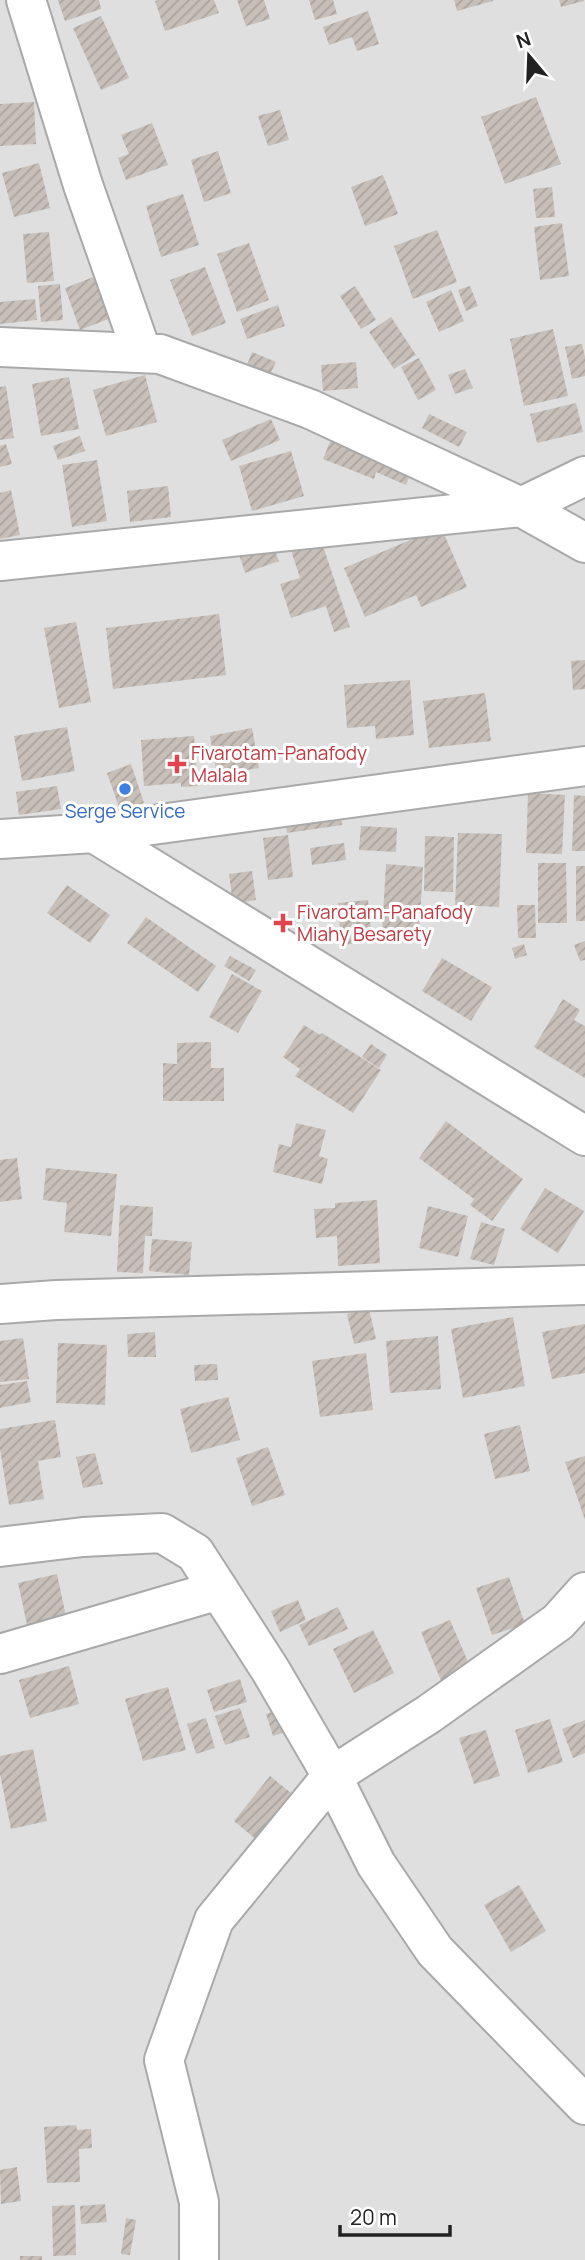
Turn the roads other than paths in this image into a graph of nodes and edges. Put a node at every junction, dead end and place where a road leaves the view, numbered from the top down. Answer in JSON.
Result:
{"nodes":[{"id":1,"x":26,"y":0,"type":"edge"},
{"id":2,"x":0,"y":347,"type":"edge"},
{"id":3,"x":142,"y":353,"type":"junction"},
{"id":4,"x":585,"y":476,"type":"edge"},
{"id":5,"x":521,"y":507,"type":"junction"},
{"id":6,"x":585,"y":543,"type":"edge"},
{"id":7,"x":0,"y":561,"type":"edge"},
{"id":8,"x":585,"y":766,"type":"edge"},
{"id":9,"x":94,"y":833,"type":"junction"},
{"id":10,"x":0,"y":839,"type":"edge"},
{"id":11,"x":585,"y":1136,"type":"edge"},
{"id":12,"x":585,"y":1285,"type":"edge"},
{"id":13,"x":0,"y":1304,"type":"edge"},
{"id":14,"x":0,"y":1547,"type":"edge"},
{"id":15,"x":219,"y":1590,"type":"junction"},
{"id":16,"x":585,"y":1592,"type":"edge"},
{"id":17,"x":0,"y":1654,"type":"edge"},
{"id":18,"x":332,"y":1776,"type":"junction"},
{"id":19,"x":585,"y":2105,"type":"edge"},
{"id":20,"x":199,"y":2260,"type":"edge"}],
"edges":[{"from":1,"to":3,"type":"street"},
{"from":2,"to":3,"type":"street"},
{"from":3,"to":5,"type":"street"},
{"from":4,"to":5,"type":"street"},
{"from":5,"to":6,"type":"street"},
{"from":5,"to":7,"type":"street"},
{"from":8,"to":9,"type":"street"},
{"from":9,"to":10,"type":"street"},
{"from":9,"to":11,"type":"street"},
{"from":12,"to":13,"type":"street"},
{"from":14,"to":15,"type":"street"},
{"from":15,"to":17,"type":"street"},
{"from":15,"to":18,"type":"street"},
{"from":16,"to":18,"type":"street"},
{"from":18,"to":19,"type":"street"},
{"from":18,"to":20,"type":"street"}]}
